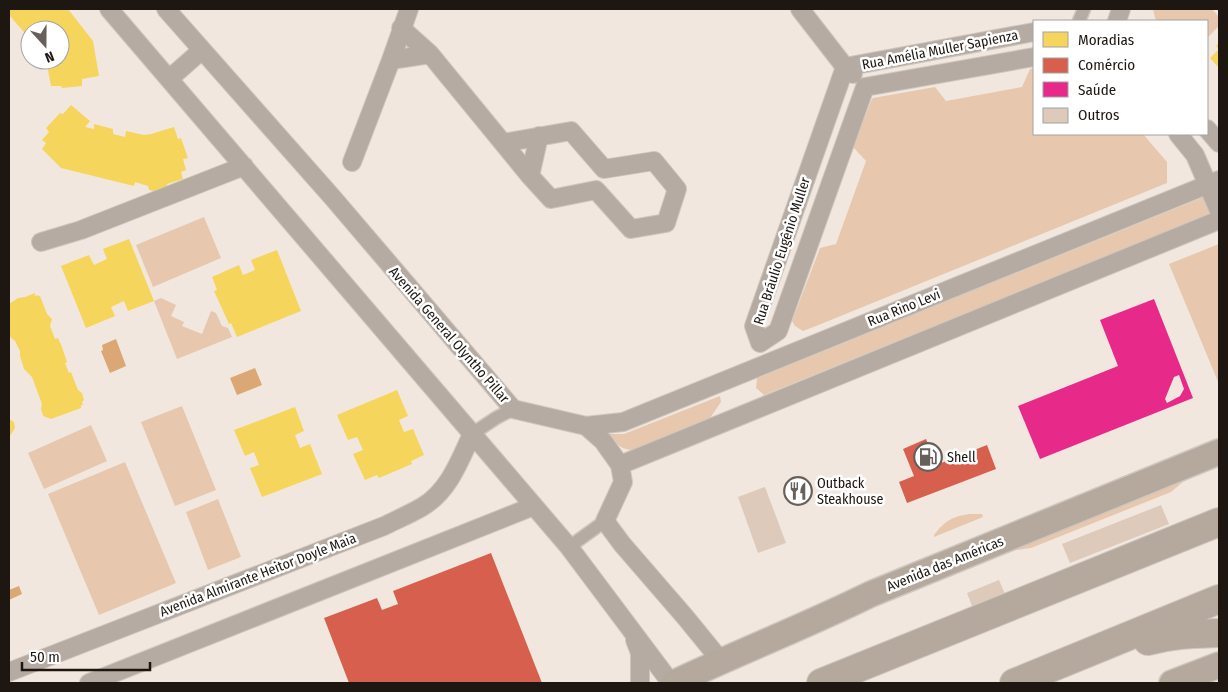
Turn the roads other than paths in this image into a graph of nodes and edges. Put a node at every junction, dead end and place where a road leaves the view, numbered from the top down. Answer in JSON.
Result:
{"nodes":[{"id":1,"x":109,"y":9,"type":"edge"},
{"id":2,"x":166,"y":9,"type":"edge"},
{"id":3,"x":409,"y":9,"type":"edge"},
{"id":4,"x":800,"y":9,"type":"edge"},
{"id":5,"x":401,"y":28,"type":"junction"},
{"id":6,"x":1033,"y":32,"type":"edge"},
{"id":7,"x":202,"y":50,"type":"junction"},
{"id":8,"x":430,"y":54,"type":"junction"},
{"id":9,"x":1033,"y":57,"type":"edge"},
{"id":10,"x":391,"y":60,"type":"junction"},
{"id":11,"x":846,"y":67,"type":"junction"},
{"id":12,"x":169,"y":79,"type":"junction"},
{"id":13,"x":865,"y":87,"type":"junction"},
{"id":14,"x":1208,"y":130,"type":"edge"},
{"id":15,"x":1179,"y":135,"type":"edge"},
{"id":16,"x":539,"y":136,"type":"junction"},
{"id":17,"x":503,"y":143,"type":"junction"},
{"id":18,"x":1219,"y":143,"type":"edge"},
{"id":19,"x":352,"y":162,"type":"dead end"},
{"id":20,"x":244,"y":166,"type":"junction"},
{"id":21,"x":530,"y":176,"type":"junction"},
{"id":22,"x":1214,"y":182,"type":"edge"},
{"id":23,"x":1219,"y":211,"type":"edge"},
{"id":24,"x":1219,"y":220,"type":"edge"},
{"id":25,"x":41,"y":242,"type":"dead end"},
{"id":26,"x":513,"y":409,"type":"junction"},
{"id":27,"x":586,"y":426,"type":"junction"},
{"id":28,"x":472,"y":434,"type":"junction"},
{"id":29,"x":1219,"y":452,"type":"edge"},
{"id":30,"x":620,"y":464,"type":"junction"},
{"id":31,"x":534,"y":506,"type":"junction"},
{"id":32,"x":605,"y":520,"type":"junction"},
{"id":33,"x":1219,"y":522,"type":"edge"},
{"id":34,"x":569,"y":547,"type":"junction"},
{"id":35,"x":1219,"y":599,"type":"edge"},
{"id":36,"x":633,"y":632,"type":"junction"},
{"id":37,"x":1219,"y":633,"type":"edge"},
{"id":38,"x":1083,"y":655,"type":"junction"},
{"id":39,"x":721,"y":661,"type":"junction"},
{"id":40,"x":1219,"y":664,"type":"edge"},
{"id":41,"x":9,"y":672,"type":"edge"},
{"id":42,"x":89,"y":683,"type":"edge"},
{"id":43,"x":640,"y":683,"type":"edge"},
{"id":44,"x":672,"y":683,"type":"edge"},
{"id":45,"x":821,"y":683,"type":"edge"},
{"id":46,"x":1014,"y":683,"type":"edge"},
{"id":47,"x":1172,"y":683,"type":"edge"}],
"edges":[{"from":1,"to":12,"type":"street"},
{"from":2,"to":7,"type":"street","name":"Avenida General Olyntho Pillar"},
{"from":3,"to":5,"type":"street"},
{"from":4,"to":11,"type":"street"},
{"from":5,"to":8,"type":"street"},
{"from":5,"to":10,"type":"street"},
{"from":6,"to":11,"type":"street","name":"Rua Amélia Muller Sapienza"},
{"from":7,"to":12,"type":"street"},
{"from":7,"to":26,"type":"street","name":"Avenida General Olyntho Pillar"},
{"from":8,"to":10,"type":"street"},
{"from":8,"to":17,"type":"street"},
{"from":9,"to":13,"type":"street","name":"Rua Amélia Muller Sapienza"},
{"from":10,"to":19,"type":"street"},
{"from":11,"to":13,"type":"street"},
{"from":11,"to":13,"type":"street","name":"Rua Bráulio Eugênio Muller"},
{"from":12,"to":20,"type":"street"},
{"from":14,"to":18,"type":"street"},
{"from":15,"to":22,"type":"street"},
{"from":16,"to":17,"type":"street"},
{"from":16,"to":21,"type":"street"},
{"from":16,"to":21,"type":"street"},
{"from":17,"to":21,"type":"street"},
{"from":20,"to":25,"type":"street"},
{"from":20,"to":28,"type":"street"},
{"from":22,"to":23,"type":"street"},
{"from":22,"to":27,"type":"street","name":"Rua Rino Levi"},
{"from":24,"to":30,"type":"street"},
{"from":26,"to":27,"type":"street","name":"Avenida General Olyntho Pillar"},
{"from":26,"to":28,"type":"street"},
{"from":27,"to":30,"type":"street","name":"Avenida General Olyntho Pillar"},
{"from":28,"to":31,"type":"street"},
{"from":28,"to":41,"type":"street","name":"Avenida Almirante Heitor Doyle Maia"},
{"from":29,"to":39,"type":"main road","name":"Avenida das Américas"},
{"from":30,"to":32,"type":"street"},
{"from":31,"to":34,"type":"street"},
{"from":31,"to":42,"type":"street"},
{"from":32,"to":34,"type":"street"},
{"from":32,"to":39,"type":"street"},
{"from":33,"to":45,"type":"highway"},
{"from":34,"to":36,"type":"street"},
{"from":35,"to":38,"type":"highway"},
{"from":36,"to":43,"type":"street"},
{"from":36,"to":44,"type":"street"},
{"from":37,"to":38,"type":"highway"},
{"from":38,"to":46,"type":"highway"},
{"from":39,"to":44,"type":"main road","name":"Avenida das Américas"},
{"from":40,"to":47,"type":"main road"}]}
